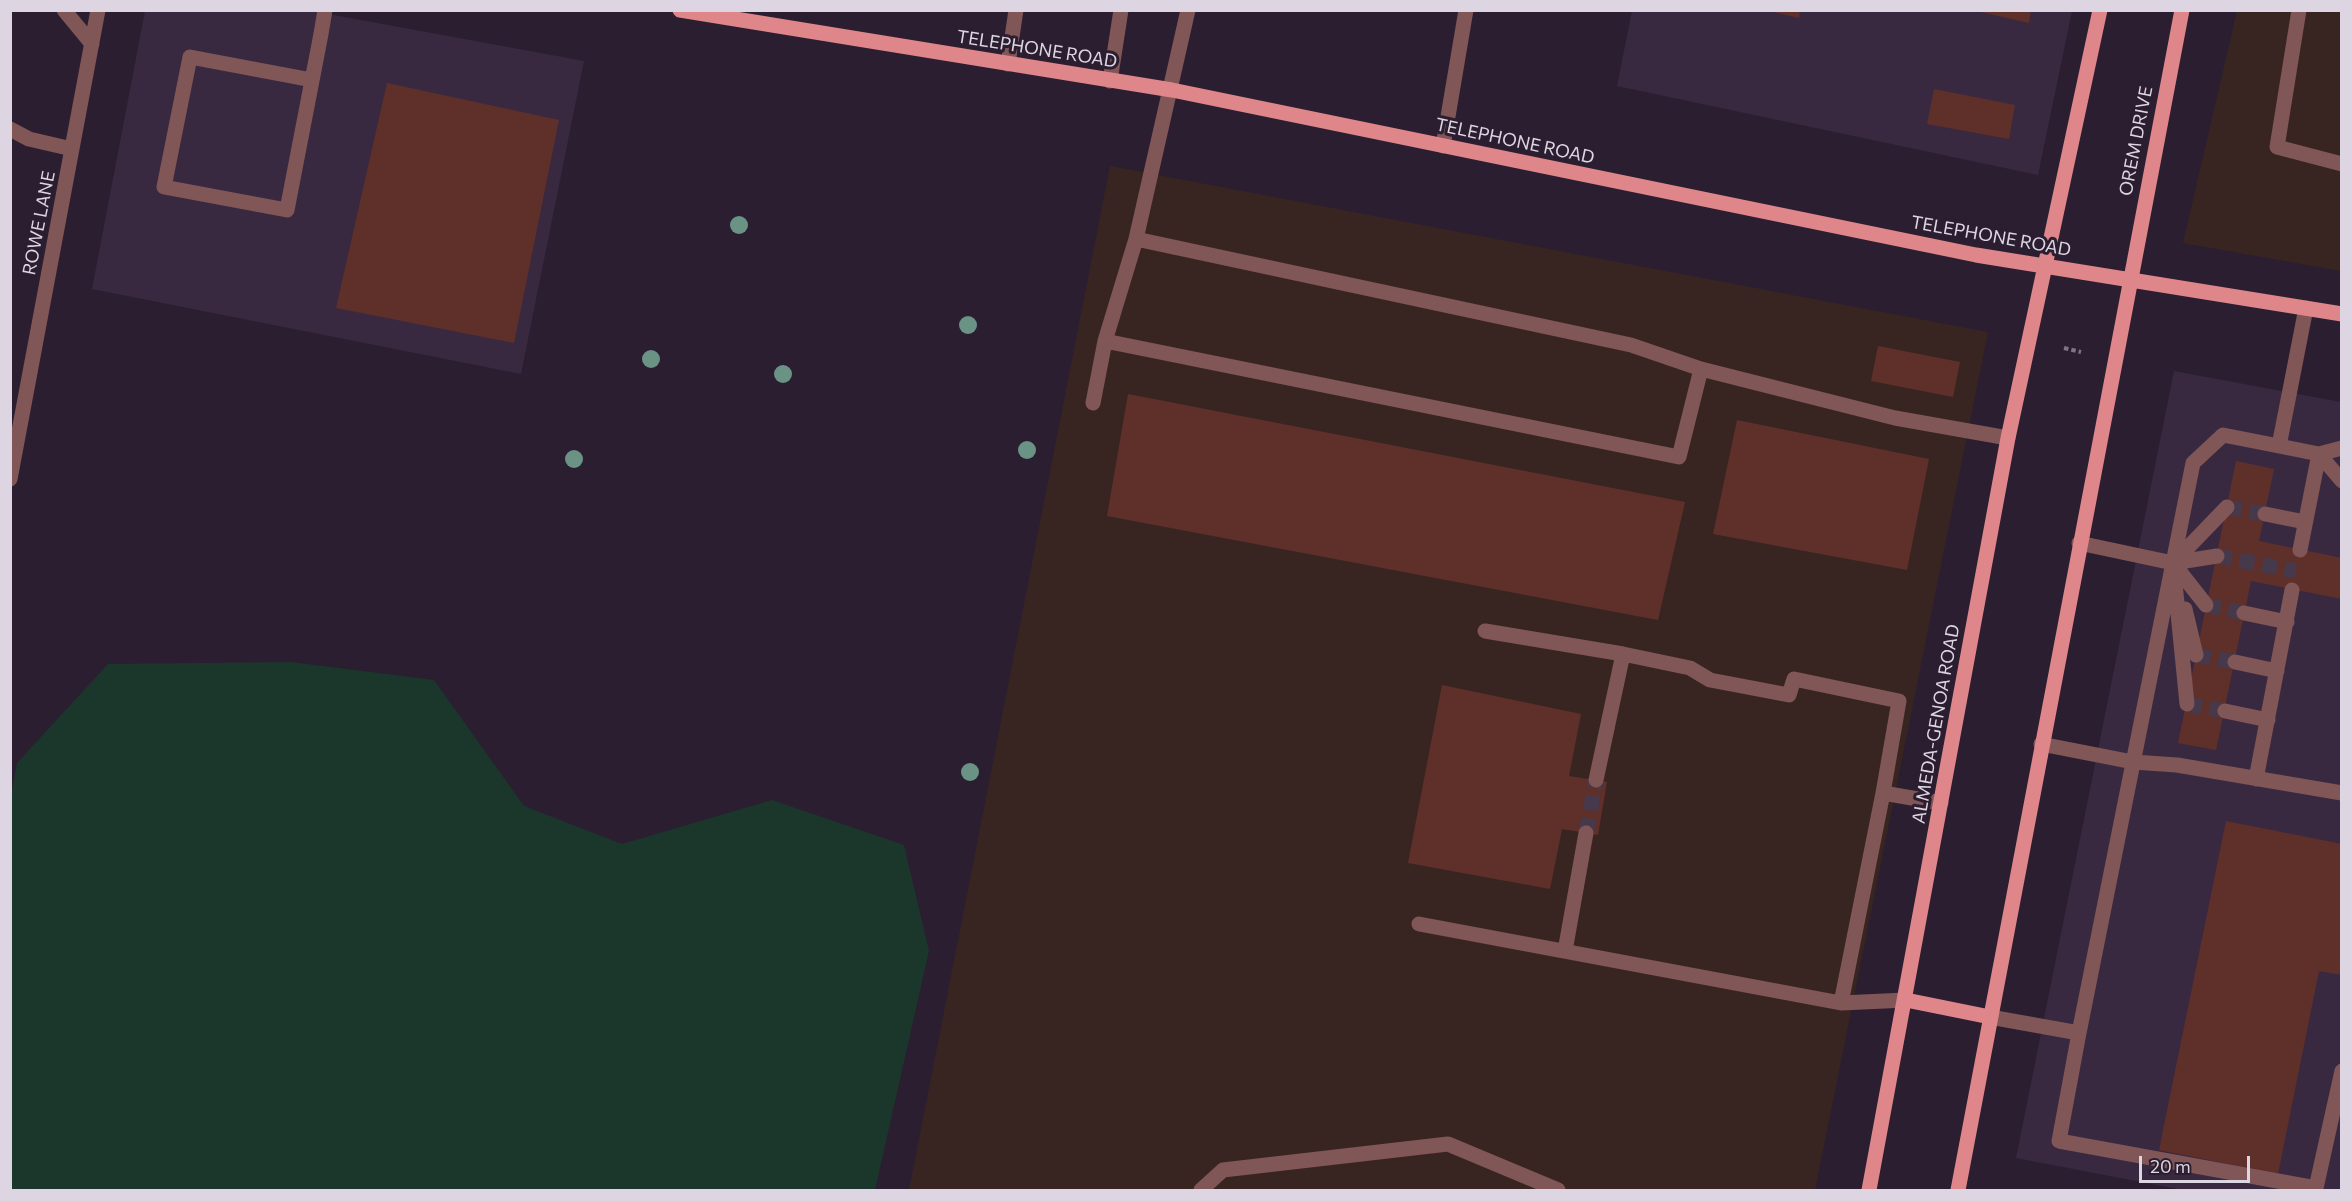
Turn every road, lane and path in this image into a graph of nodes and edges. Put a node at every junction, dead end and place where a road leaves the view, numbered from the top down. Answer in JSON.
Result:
{"nodes":[{"id":1,"x":64,"y":10,"type":"edge"},
{"id":2,"x":98,"y":10,"type":"edge"},
{"id":3,"x":325,"y":10,"type":"edge"},
{"id":4,"x":1016,"y":10,"type":"edge"},
{"id":5,"x":1121,"y":10,"type":"edge"},
{"id":6,"x":1188,"y":10,"type":"edge"},
{"id":7,"x":1466,"y":10,"type":"edge"},
{"id":8,"x":2100,"y":10,"type":"edge"},
{"id":9,"x":2182,"y":10,"type":"edge"},
{"id":10,"x":2299,"y":10,"type":"edge"},
{"id":11,"x":681,"y":11,"type":"edge"},
{"id":12,"x":92,"y":44,"type":"junction"},
{"id":13,"x":1008,"y":64,"type":"junction"},
{"id":14,"x":312,"y":80,"type":"junction"},
{"id":15,"x":1110,"y":81,"type":"junction"},
{"id":16,"x":1172,"y":90,"type":"junction"},
{"id":17,"x":10,"y":129,"type":"edge"},
{"id":18,"x":1443,"y":146,"type":"junction"},
{"id":19,"x":72,"y":149,"type":"junction"},
{"id":20,"x":2342,"y":164,"type":"edge"},
{"id":21,"x":1136,"y":239,"type":"junction"},
{"id":22,"x":2047,"y":267,"type":"junction"},
{"id":23,"x":2129,"y":280,"type":"junction"},
{"id":24,"x":2306,"y":308,"type":"junction"},
{"id":25,"x":2342,"y":314,"type":"edge"},
{"id":26,"x":1105,"y":341,"type":"junction"},
{"id":27,"x":2064,"y":348,"type":"dead end"},
{"id":28,"x":2081,"y":352,"type":"dead end"},
{"id":29,"x":1701,"y":369,"type":"junction"},
{"id":30,"x":1093,"y":403,"type":"dead end"},
{"id":31,"x":2008,"y":438,"type":"junction"},
{"id":32,"x":2279,"y":446,"type":"junction"},
{"id":33,"x":2342,"y":448,"type":"edge"},
{"id":34,"x":13,"y":452,"type":"edge"},
{"id":35,"x":2319,"y":454,"type":"junction"},
{"id":36,"x":2342,"y":457,"type":"edge"},
{"id":37,"x":2342,"y":469,"type":"edge"},
{"id":38,"x":10,"y":479,"type":"edge"},
{"id":39,"x":2342,"y":481,"type":"edge"},
{"id":40,"x":2227,"y":507,"type":"dead end"},
{"id":41,"x":2265,"y":514,"type":"tunnel mouth"},
{"id":42,"x":2305,"y":522,"type":"junction"},
{"id":43,"x":2079,"y":543,"type":"junction"},
{"id":44,"x":2300,"y":550,"type":"dead end"},
{"id":45,"x":2217,"y":556,"type":"tunnel mouth"},
{"id":46,"x":2173,"y":563,"type":"junction"},
{"id":47,"x":2292,"y":590,"type":"dead end"},
{"id":48,"x":2206,"y":605,"type":"tunnel mouth"},
{"id":49,"x":2244,"y":613,"type":"tunnel mouth"},
{"id":50,"x":2287,"y":622,"type":"junction"},
{"id":51,"x":1485,"y":631,"type":"dead end"},
{"id":52,"x":1623,"y":654,"type":"junction"},
{"id":53,"x":2196,"y":655,"type":"dead end"},
{"id":54,"x":2235,"y":662,"type":"tunnel mouth"},
{"id":55,"x":2277,"y":671,"type":"junction"},
{"id":56,"x":2187,"y":704,"type":"dead end"},
{"id":57,"x":2225,"y":711,"type":"tunnel mouth"},
{"id":58,"x":2268,"y":720,"type":"junction"},
{"id":59,"x":2042,"y":744,"type":"junction"},
{"id":60,"x":2133,"y":762,"type":"junction"},
{"id":61,"x":2256,"y":779,"type":"junction"},
{"id":62,"x":1596,"y":780,"type":"tunnel mouth"},
{"id":63,"x":2342,"y":793,"type":"edge"},
{"id":64,"x":1883,"y":794,"type":"junction"},
{"id":65,"x":1941,"y":803,"type":"junction"},
{"id":66,"x":1586,"y":833,"type":"tunnel mouth"},
{"id":67,"x":1419,"y":924,"type":"dead end"},
{"id":68,"x":1565,"y":951,"type":"junction"},
{"id":69,"x":1906,"y":1000,"type":"junction"},
{"id":70,"x":1841,"y":1003,"type":"junction"},
{"id":71,"x":1990,"y":1017,"type":"junction"},
{"id":72,"x":2079,"y":1033,"type":"junction"},
{"id":73,"x":2342,"y":1071,"type":"edge"},
{"id":74,"x":1201,"y":1191,"type":"edge"},
{"id":75,"x":1558,"y":1191,"type":"edge"},
{"id":76,"x":1869,"y":1191,"type":"edge"},
{"id":77,"x":1958,"y":1191,"type":"edge"}],
"edges":[{"from":1,"to":12,"type":"street"},
{"from":2,"to":12,"type":"street","name":"ROWE LANE"},
{"from":3,"to":14,"type":"street"},
{"from":4,"to":13,"type":"street"},
{"from":5,"to":15,"type":"street"},
{"from":6,"to":16,"type":"street"},
{"from":7,"to":18,"type":"street"},
{"from":8,"to":22,"type":"main road"},
{"from":9,"to":23,"type":"main road","name":"OREM DRIVE"},
{"from":10,"to":20,"type":"street"},
{"from":11,"to":13,"type":"main road","name":"TELEPHONE ROAD"},
{"from":12,"to":19,"type":"street","name":"ROWE LANE"},
{"from":13,"to":15,"type":"main road","name":"TELEPHONE ROAD"},
{"from":14,"to":14,"type":"street"},
{"from":15,"to":16,"type":"main road","name":"TELEPHONE ROAD"},
{"from":16,"to":18,"type":"main road","name":"TELEPHONE ROAD"},
{"from":16,"to":21,"type":"street"},
{"from":17,"to":19,"type":"street"},
{"from":18,"to":22,"type":"main road","name":"TELEPHONE ROAD"},
{"from":19,"to":34,"type":"street","name":"ROWE LANE"},
{"from":21,"to":26,"type":"street"},
{"from":21,"to":29,"type":"street"},
{"from":22,"to":23,"type":"main road","name":"TELEPHONE ROAD"},
{"from":22,"to":31,"type":"main road","name":"ALMEDA-GENOA ROAD"},
{"from":23,"to":24,"type":"main road","name":"TELEPHONE ROAD"},
{"from":23,"to":43,"type":"main road"},
{"from":24,"to":25,"type":"main road","name":"TELEPHONE ROAD"},
{"from":24,"to":32,"type":"street"},
{"from":26,"to":29,"type":"street"},
{"from":26,"to":30,"type":"street"},
{"from":27,"to":28,"type":"path"},
{"from":29,"to":31,"type":"street"},
{"from":31,"to":65,"type":"main road","name":"ALMEDA-GENOA ROAD"},
{"from":32,"to":35,"type":"street"},
{"from":32,"to":46,"type":"street"},
{"from":33,"to":35,"type":"street"},
{"from":34,"to":38,"type":"street","name":"ROWE LANE"},
{"from":35,"to":36,"type":"street"},
{"from":35,"to":37,"type":"street"},
{"from":35,"to":39,"type":"street"},
{"from":35,"to":42,"type":"street"},
{"from":40,"to":46,"type":"street"},
{"from":41,"to":42,"type":"street"},
{"from":42,"to":44,"type":"street"},
{"from":43,"to":46,"type":"street"},
{"from":43,"to":59,"type":"main road"},
{"from":45,"to":46,"type":"street"},
{"from":46,"to":48,"type":"street"},
{"from":46,"to":53,"type":"street"},
{"from":46,"to":56,"type":"street"},
{"from":46,"to":60,"type":"street"},
{"from":47,"to":50,"type":"street"},
{"from":49,"to":50,"type":"street"},
{"from":50,"to":55,"type":"street"},
{"from":51,"to":52,"type":"street"},
{"from":52,"to":62,"type":"street"},
{"from":52,"to":64,"type":"street"},
{"from":54,"to":55,"type":"street"},
{"from":55,"to":58,"type":"street"},
{"from":57,"to":58,"type":"street"},
{"from":58,"to":61,"type":"street"},
{"from":59,"to":60,"type":"street"},
{"from":59,"to":71,"type":"main road"},
{"from":60,"to":61,"type":"street"},
{"from":60,"to":72,"type":"street"},
{"from":61,"to":63,"type":"street"},
{"from":64,"to":65,"type":"street"},
{"from":64,"to":70,"type":"street"},
{"from":65,"to":69,"type":"main road","name":"ALMEDA-GENOA ROAD"},
{"from":66,"to":68,"type":"street"},
{"from":67,"to":68,"type":"street"},
{"from":68,"to":70,"type":"street"},
{"from":69,"to":70,"type":"street"},
{"from":69,"to":71,"type":"main road"},
{"from":69,"to":76,"type":"main road","name":"ALMEDA-GENOA ROAD"},
{"from":71,"to":72,"type":"street"},
{"from":71,"to":77,"type":"main road"},
{"from":72,"to":73,"type":"street"},
{"from":74,"to":75,"type":"street"}]}
